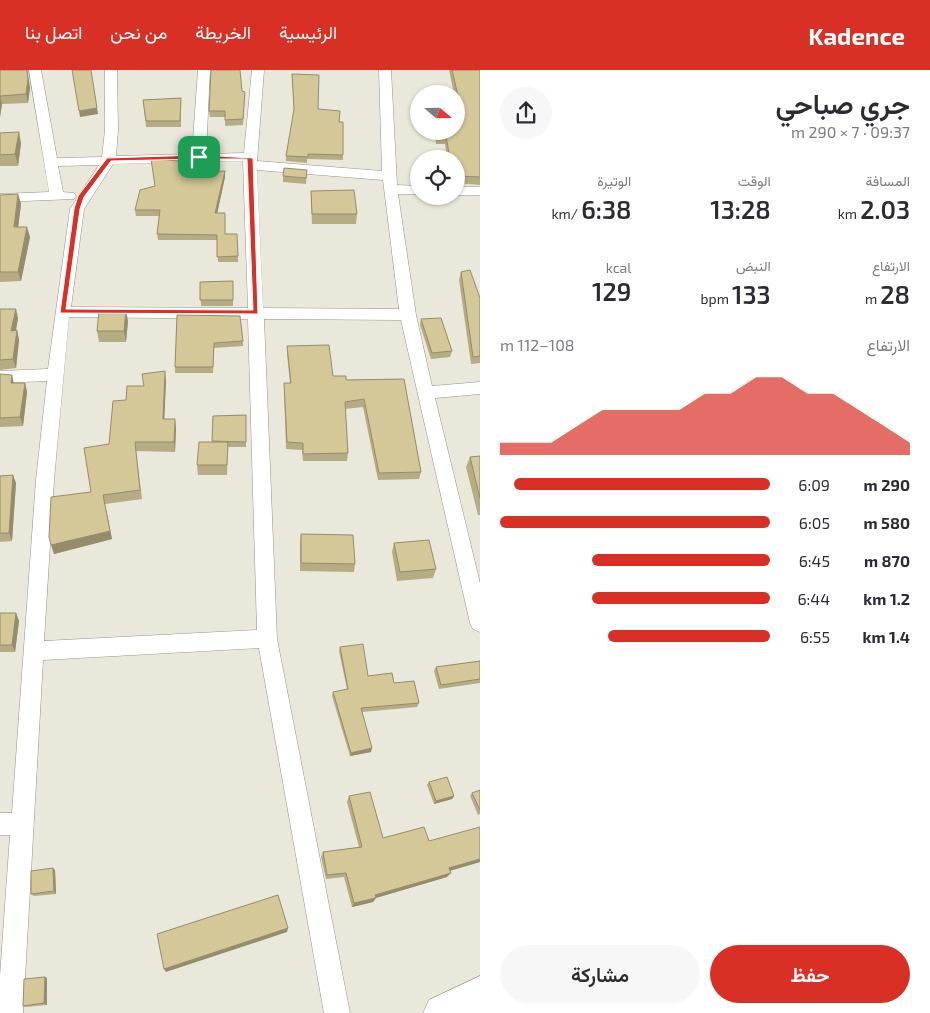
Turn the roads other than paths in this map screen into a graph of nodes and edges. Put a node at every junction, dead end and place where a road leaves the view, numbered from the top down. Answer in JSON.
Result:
{"nodes":[{"id":1,"x":35,"y":70,"type":"edge"},
{"id":2,"x":111,"y":70,"type":"edge"},
{"id":3,"x":204,"y":70,"type":"edge"},
{"id":4,"x":258,"y":70,"type":"edge"},
{"id":5,"x":385,"y":70,"type":"edge"},
{"id":6,"x":199,"y":157,"type":"junction"},
{"id":7,"x":109,"y":159,"type":"junction"},
{"id":8,"x":250,"y":161,"type":"junction"},
{"id":9,"x":52,"y":162,"type":"junction"},
{"id":10,"x":390,"y":182,"type":"junction"},
{"id":11,"x":410,"y":188,"type":"edge"},
{"id":12,"x":465,"y":191,"type":"edge"},
{"id":13,"x":480,"y":191,"type":"edge"},
{"id":14,"x":57,"y":196,"type":"junction"},
{"id":15,"x":81,"y":196,"type":"junction"},
{"id":16,"x":0,"y":198,"type":"edge"},
{"id":17,"x":62,"y":312,"type":"junction"},
{"id":18,"x":256,"y":312,"type":"junction"},
{"id":19,"x":408,"y":315,"type":"junction"},
{"id":20,"x":56,"y":375,"type":"junction"},
{"id":21,"x":0,"y":377,"type":"edge"},
{"id":22,"x":480,"y":388,"type":"edge"},
{"id":23,"x":425,"y":393,"type":"junction"},
{"id":24,"x":477,"y":597,"type":"edge"},
{"id":25,"x":480,"y":623,"type":"edge"},
{"id":26,"x":267,"y":639,"type":"junction"},
{"id":27,"x":34,"y":651,"type":"junction"},
{"id":28,"x":0,"y":824,"type":"edge"},
{"id":29,"x":24,"y":824,"type":"junction"},
{"id":30,"x":480,"y":994,"type":"edge"},
{"id":31,"x":10,"y":1013,"type":"edge"},
{"id":32,"x":337,"y":1013,"type":"edge"},
{"id":33,"x":442,"y":1013,"type":"edge"}],
"edges":[{"from":1,"to":9,"type":"street"},
{"from":2,"to":7,"type":"street"},
{"from":3,"to":6,"type":"street"},
{"from":4,"to":8,"type":"street"},
{"from":5,"to":10,"type":"street"},
{"from":6,"to":7,"type":"street"},
{"from":6,"to":8,"type":"street"},
{"from":7,"to":9,"type":"street"},
{"from":7,"to":15,"type":"street"},
{"from":8,"to":10,"type":"street"},
{"from":8,"to":18,"type":"street"},
{"from":9,"to":14,"type":"street"},
{"from":10,"to":11,"type":"street"},
{"from":10,"to":19,"type":"street"},
{"from":12,"to":13,"type":"street"},
{"from":14,"to":15,"type":"street"},
{"from":14,"to":16,"type":"street"},
{"from":15,"to":17,"type":"street"},
{"from":17,"to":18,"type":"street"},
{"from":17,"to":20,"type":"street"},
{"from":18,"to":19,"type":"street"},
{"from":18,"to":26,"type":"street"},
{"from":19,"to":23,"type":"street"},
{"from":20,"to":21,"type":"street"},
{"from":20,"to":27,"type":"street"},
{"from":22,"to":23,"type":"street"},
{"from":23,"to":24,"type":"street"},
{"from":24,"to":25,"type":"street"},
{"from":26,"to":27,"type":"street"},
{"from":26,"to":32,"type":"street"},
{"from":27,"to":29,"type":"street"},
{"from":28,"to":29,"type":"street"},
{"from":29,"to":31,"type":"street"},
{"from":30,"to":33,"type":"highway"}]}
